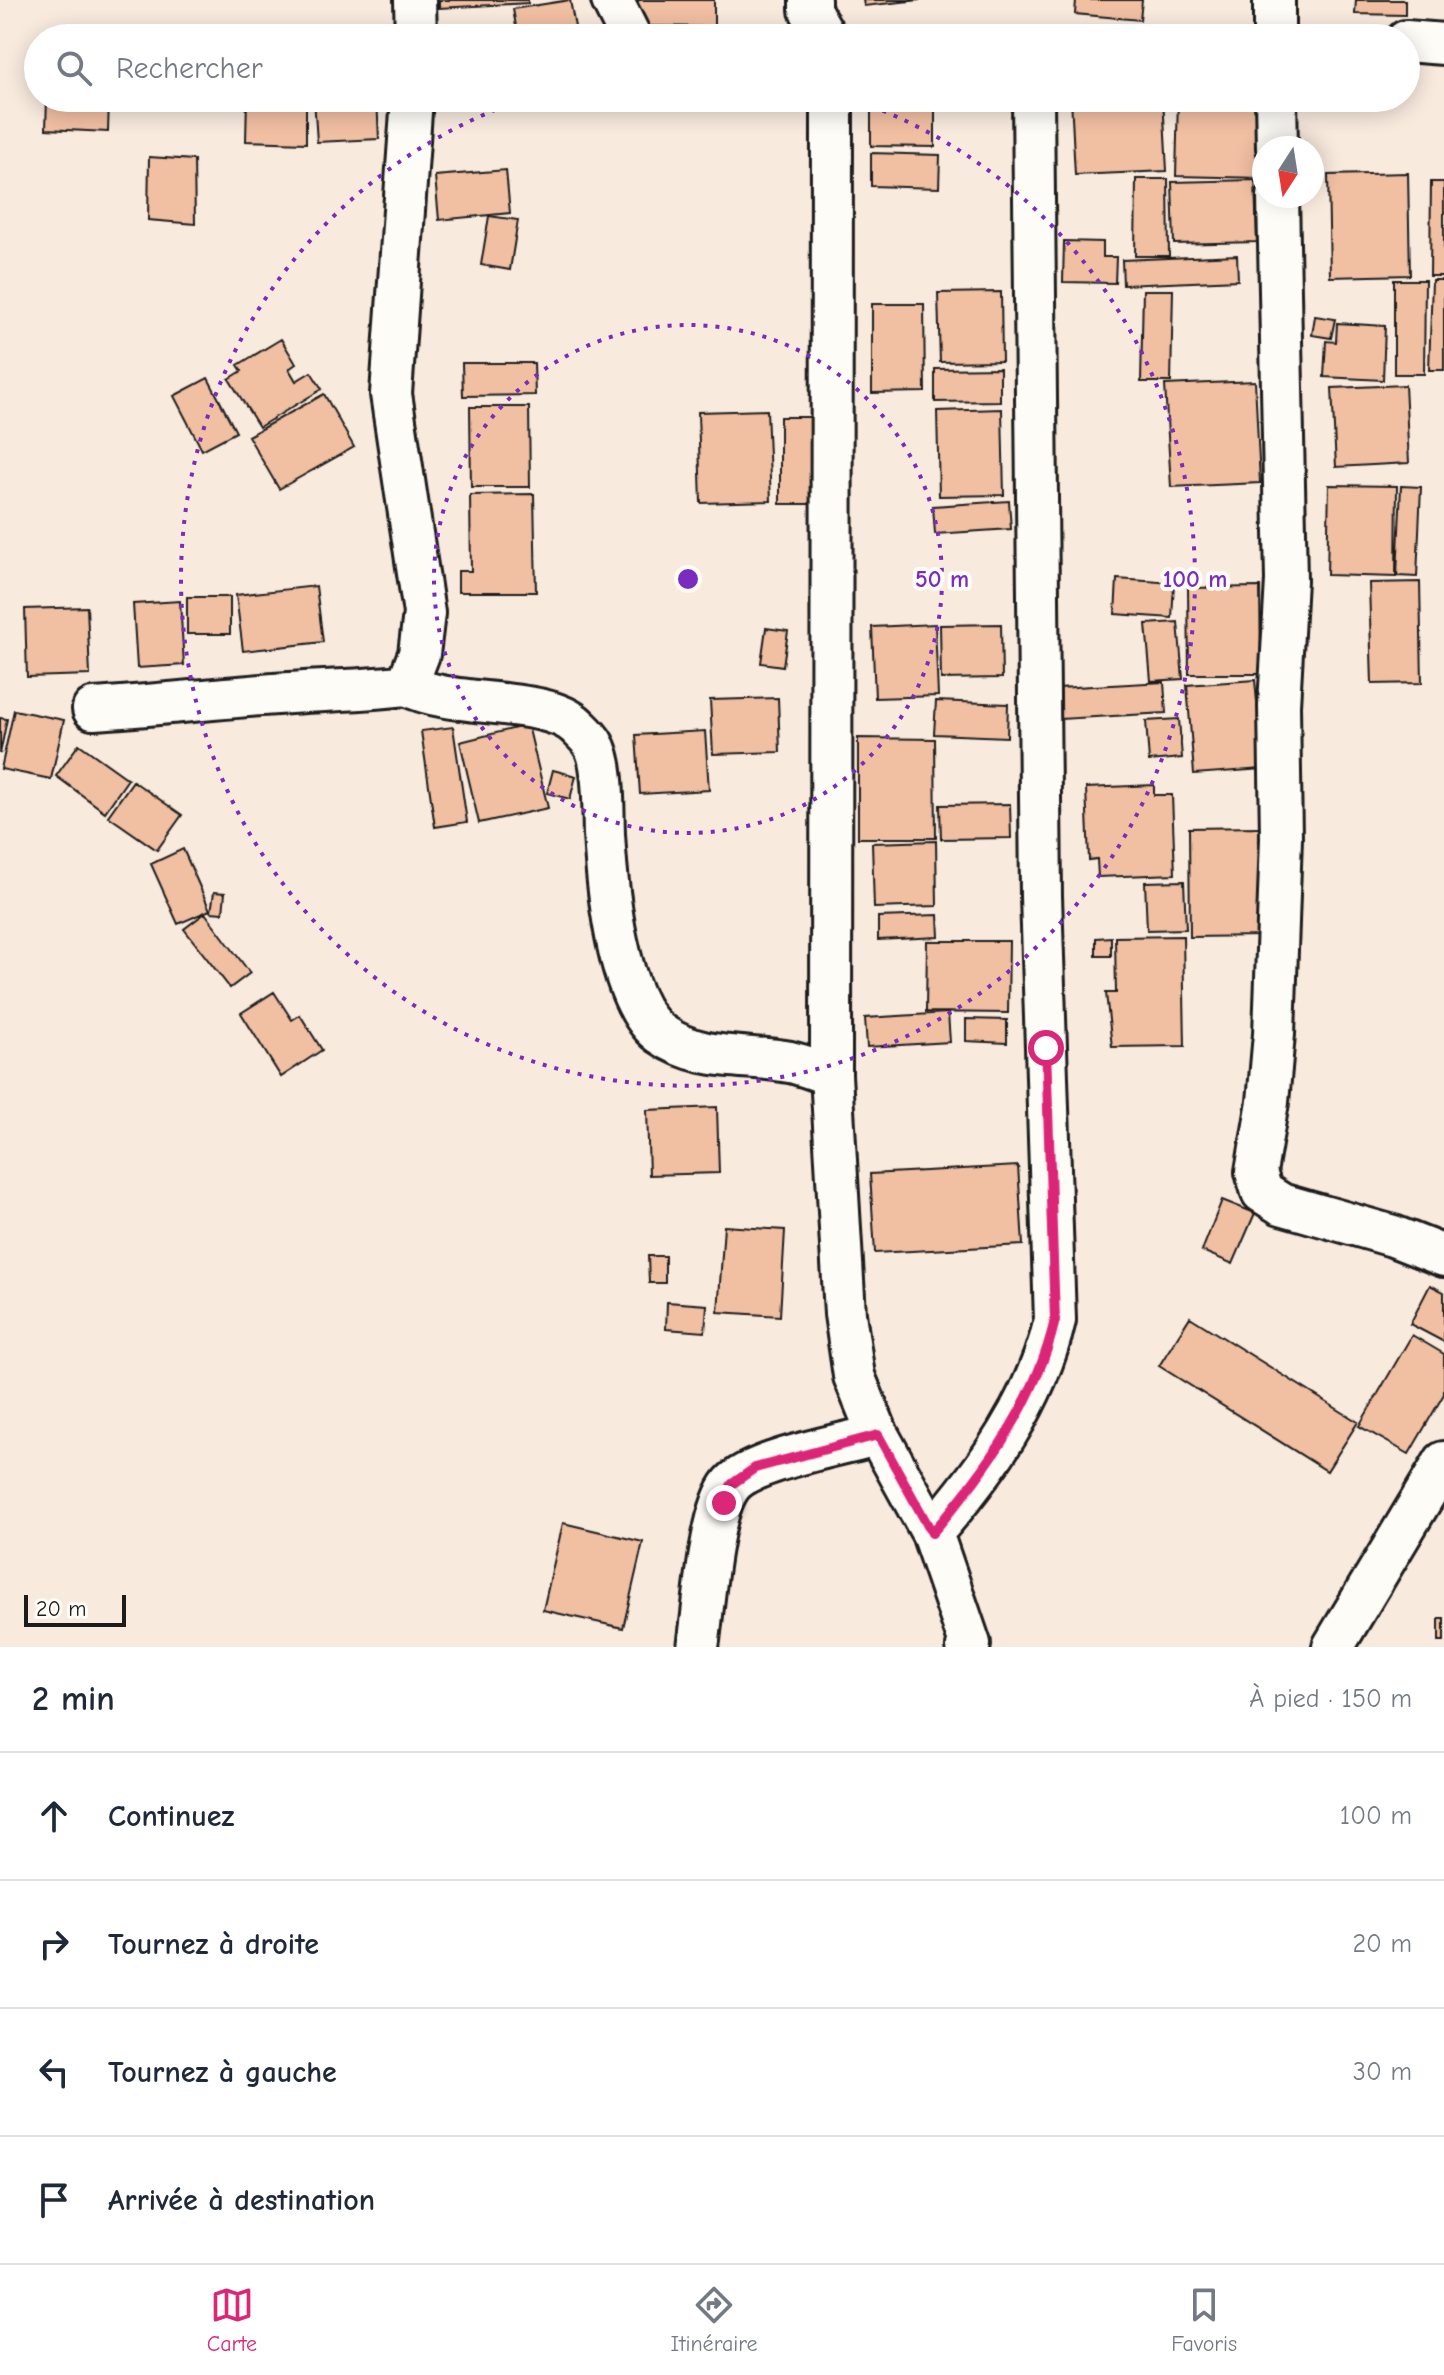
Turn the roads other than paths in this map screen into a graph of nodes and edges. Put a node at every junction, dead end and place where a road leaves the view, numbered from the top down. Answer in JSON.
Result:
{"nodes":[{"id":1,"x":415,"y":0,"type":"edge"},
{"id":2,"x":612,"y":0,"type":"edge"},
{"id":3,"x":810,"y":0,"type":"edge"},
{"id":4,"x":1274,"y":0,"type":"edge"},
{"id":5,"x":416,"y":24,"type":"edge"},
{"id":6,"x":624,"y":24,"type":"edge"},
{"id":7,"x":818,"y":24,"type":"edge"},
{"id":8,"x":1274,"y":24,"type":"edge"},
{"id":9,"x":1420,"y":42,"type":"edge"},
{"id":10,"x":1444,"y":44,"type":"edge"},
{"id":11,"x":411,"y":112,"type":"edge"},
{"id":12,"x":832,"y":112,"type":"edge"},
{"id":13,"x":1033,"y":112,"type":"edge"},
{"id":14,"x":1276,"y":112,"type":"edge"},
{"id":15,"x":1277,"y":136,"type":"edge"},
{"id":16,"x":1278,"y":208,"type":"edge"},
{"id":17,"x":407,"y":685,"type":"junction"},
{"id":18,"x":93,"y":709,"type":"dead end"},
{"id":19,"x":831,"y":1075,"type":"junction"},
{"id":20,"x":1444,"y":1256,"type":"edge"},
{"id":21,"x":878,"y":1435,"type":"junction"},
{"id":22,"x":1444,"y":1462,"type":"edge"},
{"id":23,"x":932,"y":1533,"type":"junction"},
{"id":24,"x":972,"y":1646,"type":"edge"},
{"id":25,"x":698,"y":1647,"type":"edge"},
{"id":26,"x":1333,"y":1647,"type":"edge"}],
"edges":[{"from":1,"to":5,"type":"street"},
{"from":2,"to":6,"type":"street"},
{"from":3,"to":7,"type":"street"},
{"from":4,"to":8,"type":"street"},
{"from":9,"to":10,"type":"street"},
{"from":11,"to":17,"type":"street"},
{"from":12,"to":19,"type":"street"},
{"from":13,"to":23,"type":"street"},
{"from":14,"to":15,"type":"street"},
{"from":16,"to":20,"type":"street"},
{"from":17,"to":18,"type":"street"},
{"from":17,"to":19,"type":"street"},
{"from":19,"to":21,"type":"street"},
{"from":21,"to":23,"type":"street"},
{"from":21,"to":25,"type":"street"},
{"from":22,"to":26,"type":"street"},
{"from":23,"to":24,"type":"street"}]}
